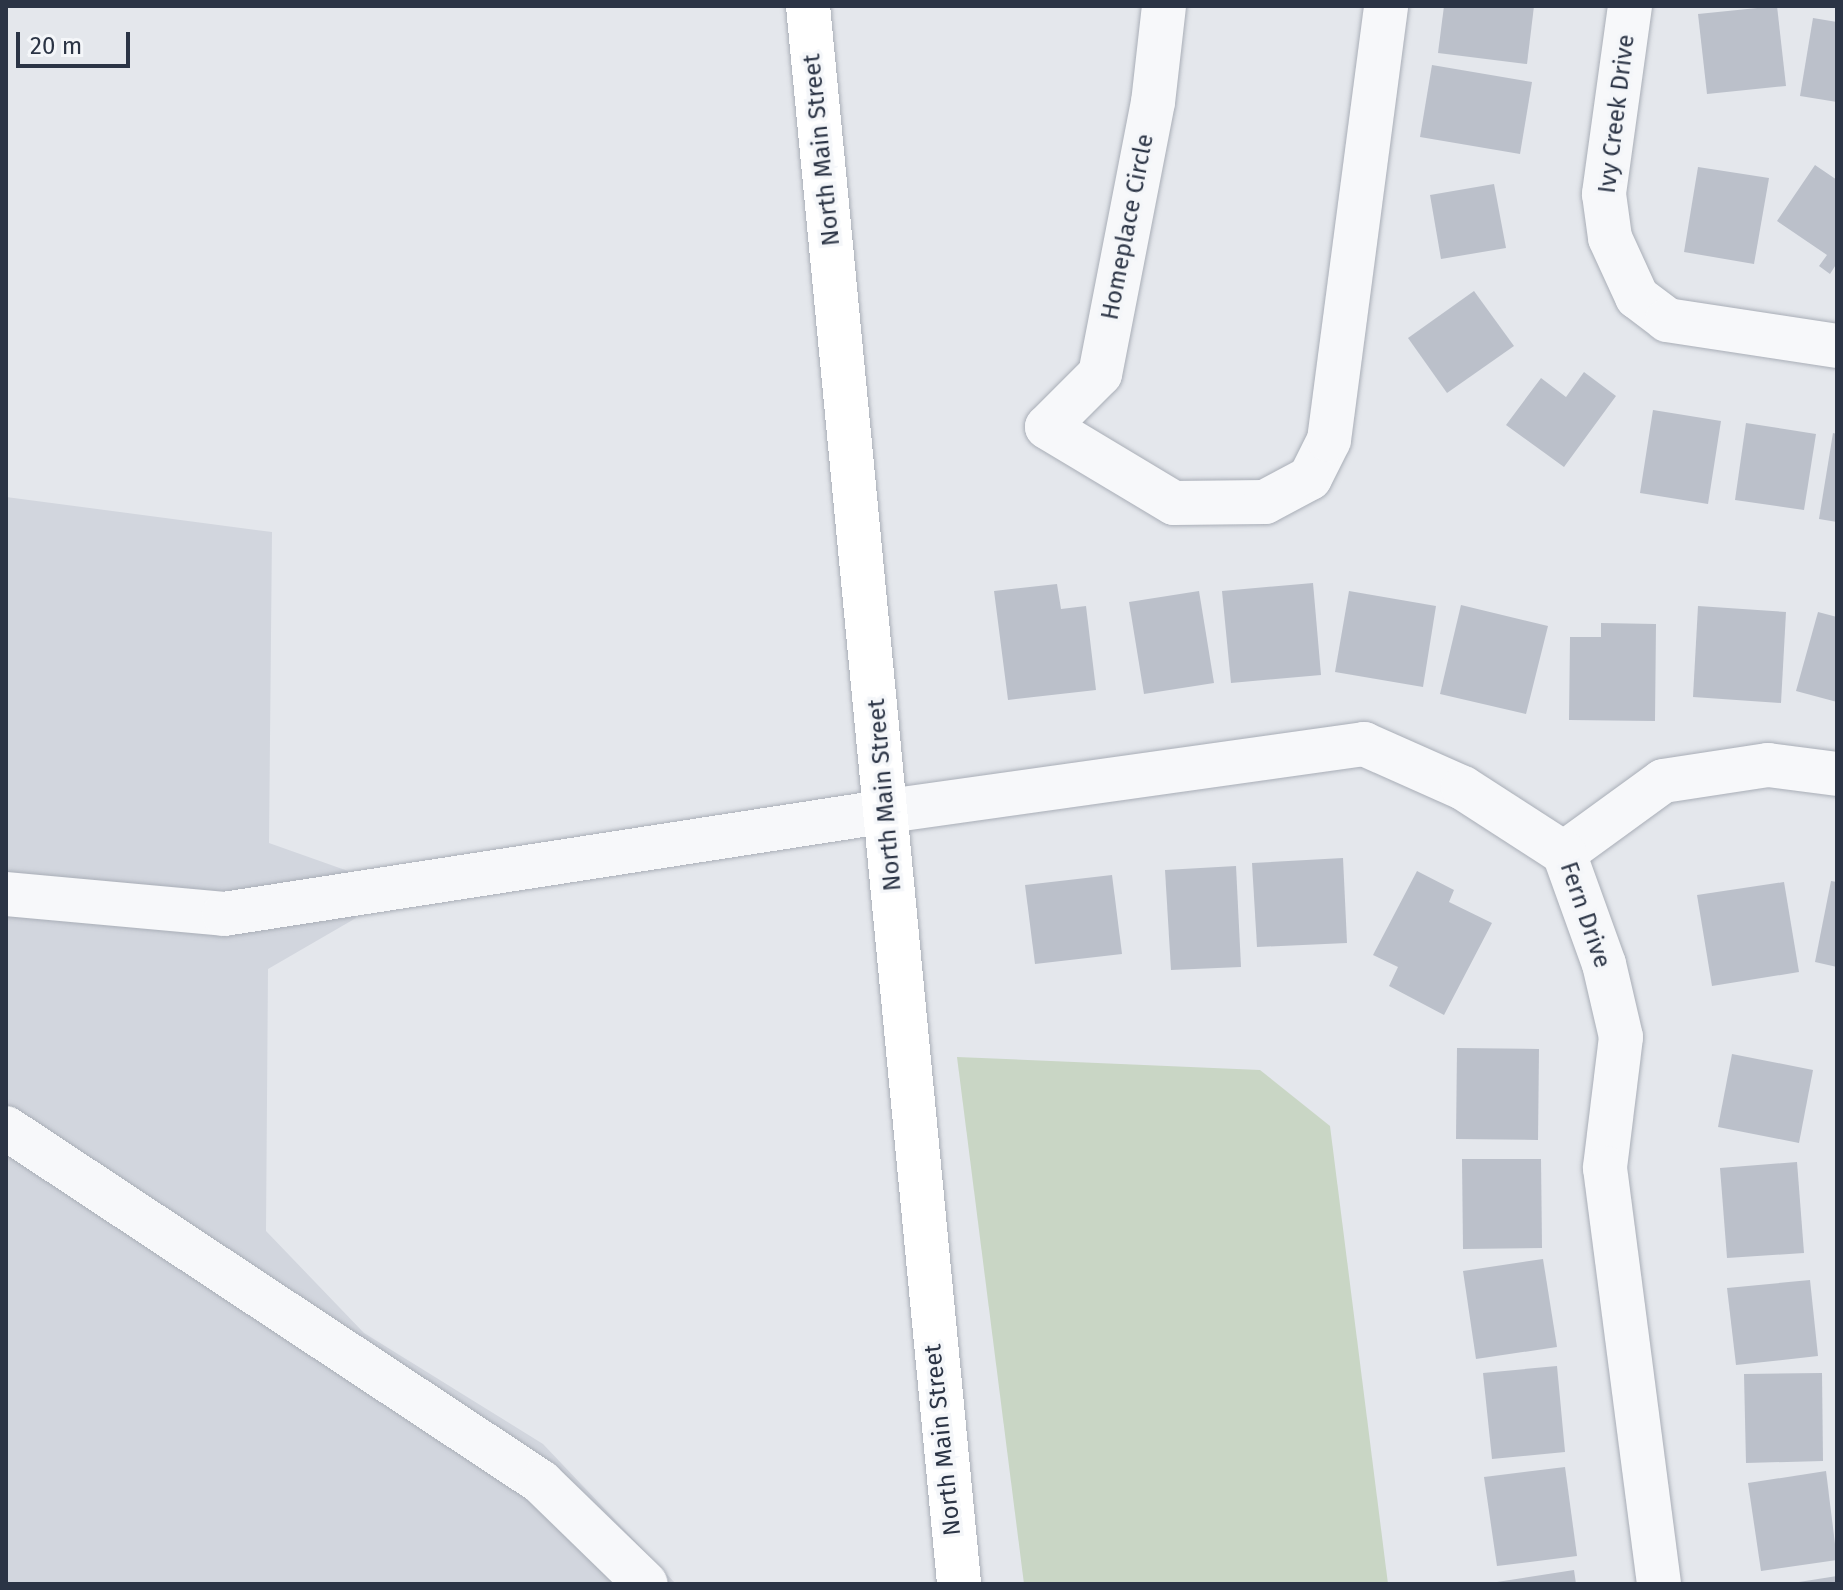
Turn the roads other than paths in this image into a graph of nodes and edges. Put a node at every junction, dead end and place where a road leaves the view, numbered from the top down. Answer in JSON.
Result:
{"nodes":[{"id":1,"x":808,"y":6,"type":"edge"},
{"id":2,"x":1164,"y":6,"type":"edge"},
{"id":3,"x":1386,"y":6,"type":"edge"},
{"id":4,"x":1630,"y":6,"type":"edge"},
{"id":5,"x":1837,"y":346,"type":"edge"},
{"id":6,"x":1837,"y":774,"type":"edge"},
{"id":7,"x":888,"y":811,"type":"junction"},
{"id":8,"x":1564,"y":853,"type":"junction"},
{"id":9,"x":6,"y":894,"type":"edge"},
{"id":10,"x":6,"y":1128,"type":"edge"},
{"id":11,"x":646,"y":1584,"type":"edge"},
{"id":12,"x":959,"y":1584,"type":"edge"},
{"id":13,"x":1659,"y":1584,"type":"edge"}],
"edges":[{"from":1,"to":7,"type":"main road","name":"North Main Street"},
{"from":2,"to":3,"type":"street","name":"Homeplace Circle"},
{"from":4,"to":5,"type":"street","name":"Ivy Creek Drive"},
{"from":6,"to":8,"type":"street"},
{"from":7,"to":8,"type":"street","name":"Fern Drive"},
{"from":7,"to":9,"type":"street","name":"Fern Drive"},
{"from":7,"to":12,"type":"main road","name":"North Main Street"},
{"from":8,"to":13,"type":"street","name":"Fern Drive"},
{"from":10,"to":11,"type":"street"}]}
